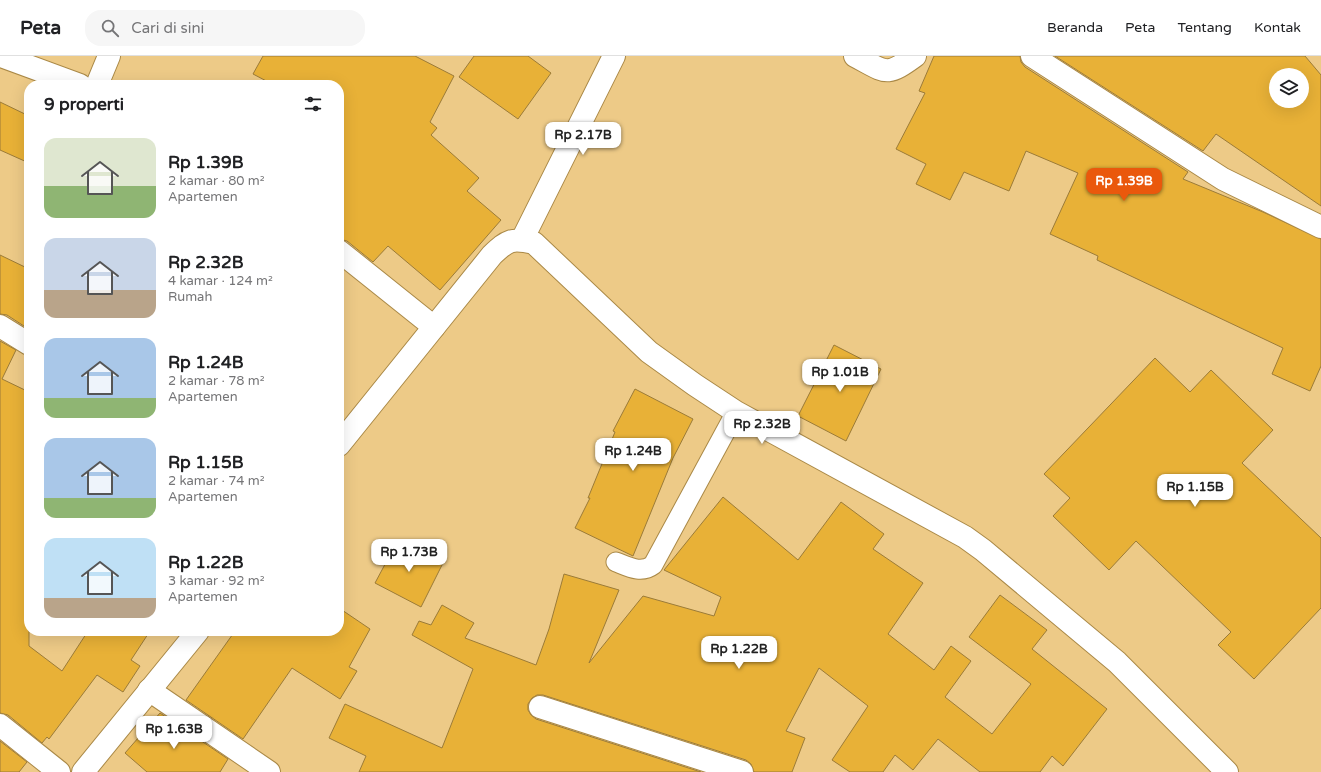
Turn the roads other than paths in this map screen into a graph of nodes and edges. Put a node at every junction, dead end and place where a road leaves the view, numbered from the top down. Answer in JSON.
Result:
{"nodes":[{"id":1,"x":1,"y":56,"type":"edge"},
{"id":2,"x":109,"y":56,"type":"edge"},
{"id":3,"x":614,"y":56,"type":"edge"},
{"id":4,"x":855,"y":56,"type":"edge"},
{"id":5,"x":915,"y":56,"type":"edge"},
{"id":6,"x":1032,"y":56,"type":"edge"},
{"id":7,"x":66,"y":80,"type":"edge"},
{"id":8,"x":99,"y":80,"type":"edge"},
{"id":9,"x":1321,"y":227,"type":"edge"},
{"id":10,"x":522,"y":240,"type":"junction"},
{"id":11,"x":344,"y":255,"type":"edge"},
{"id":12,"x":0,"y":326,"type":"edge"},
{"id":13,"x":434,"y":327,"type":"junction"},
{"id":14,"x":24,"y":341,"type":"edge"},
{"id":15,"x":736,"y":412,"type":"junction"},
{"id":16,"x":344,"y":438,"type":"edge"},
{"id":17,"x":616,"y":562,"type":"dead end"},
{"id":18,"x":194,"y":636,"type":"edge"},
{"id":19,"x":149,"y":690,"type":"junction"},
{"id":20,"x":540,"y":707,"type":"dead end"},
{"id":21,"x":0,"y":725,"type":"edge"},
{"id":22,"x":739,"y":771,"type":"edge"},
{"id":23,"x":59,"y":772,"type":"edge"},
{"id":24,"x":83,"y":772,"type":"edge"},
{"id":25,"x":269,"y":772,"type":"edge"},
{"id":26,"x":1227,"y":772,"type":"edge"}],
"edges":[{"from":1,"to":7,"type":"street"},
{"from":2,"to":8,"type":"street"},
{"from":3,"to":10,"type":"street"},
{"from":4,"to":5,"type":"street"},
{"from":6,"to":9,"type":"street"},
{"from":10,"to":13,"type":"street"},
{"from":10,"to":15,"type":"street"},
{"from":11,"to":13,"type":"street"},
{"from":12,"to":14,"type":"street"},
{"from":13,"to":16,"type":"street"},
{"from":15,"to":17,"type":"lane"},
{"from":15,"to":26,"type":"street"},
{"from":18,"to":19,"type":"street"},
{"from":19,"to":24,"type":"street"},
{"from":19,"to":25,"type":"street"},
{"from":20,"to":22,"type":"street"},
{"from":21,"to":23,"type":"street"}]}
